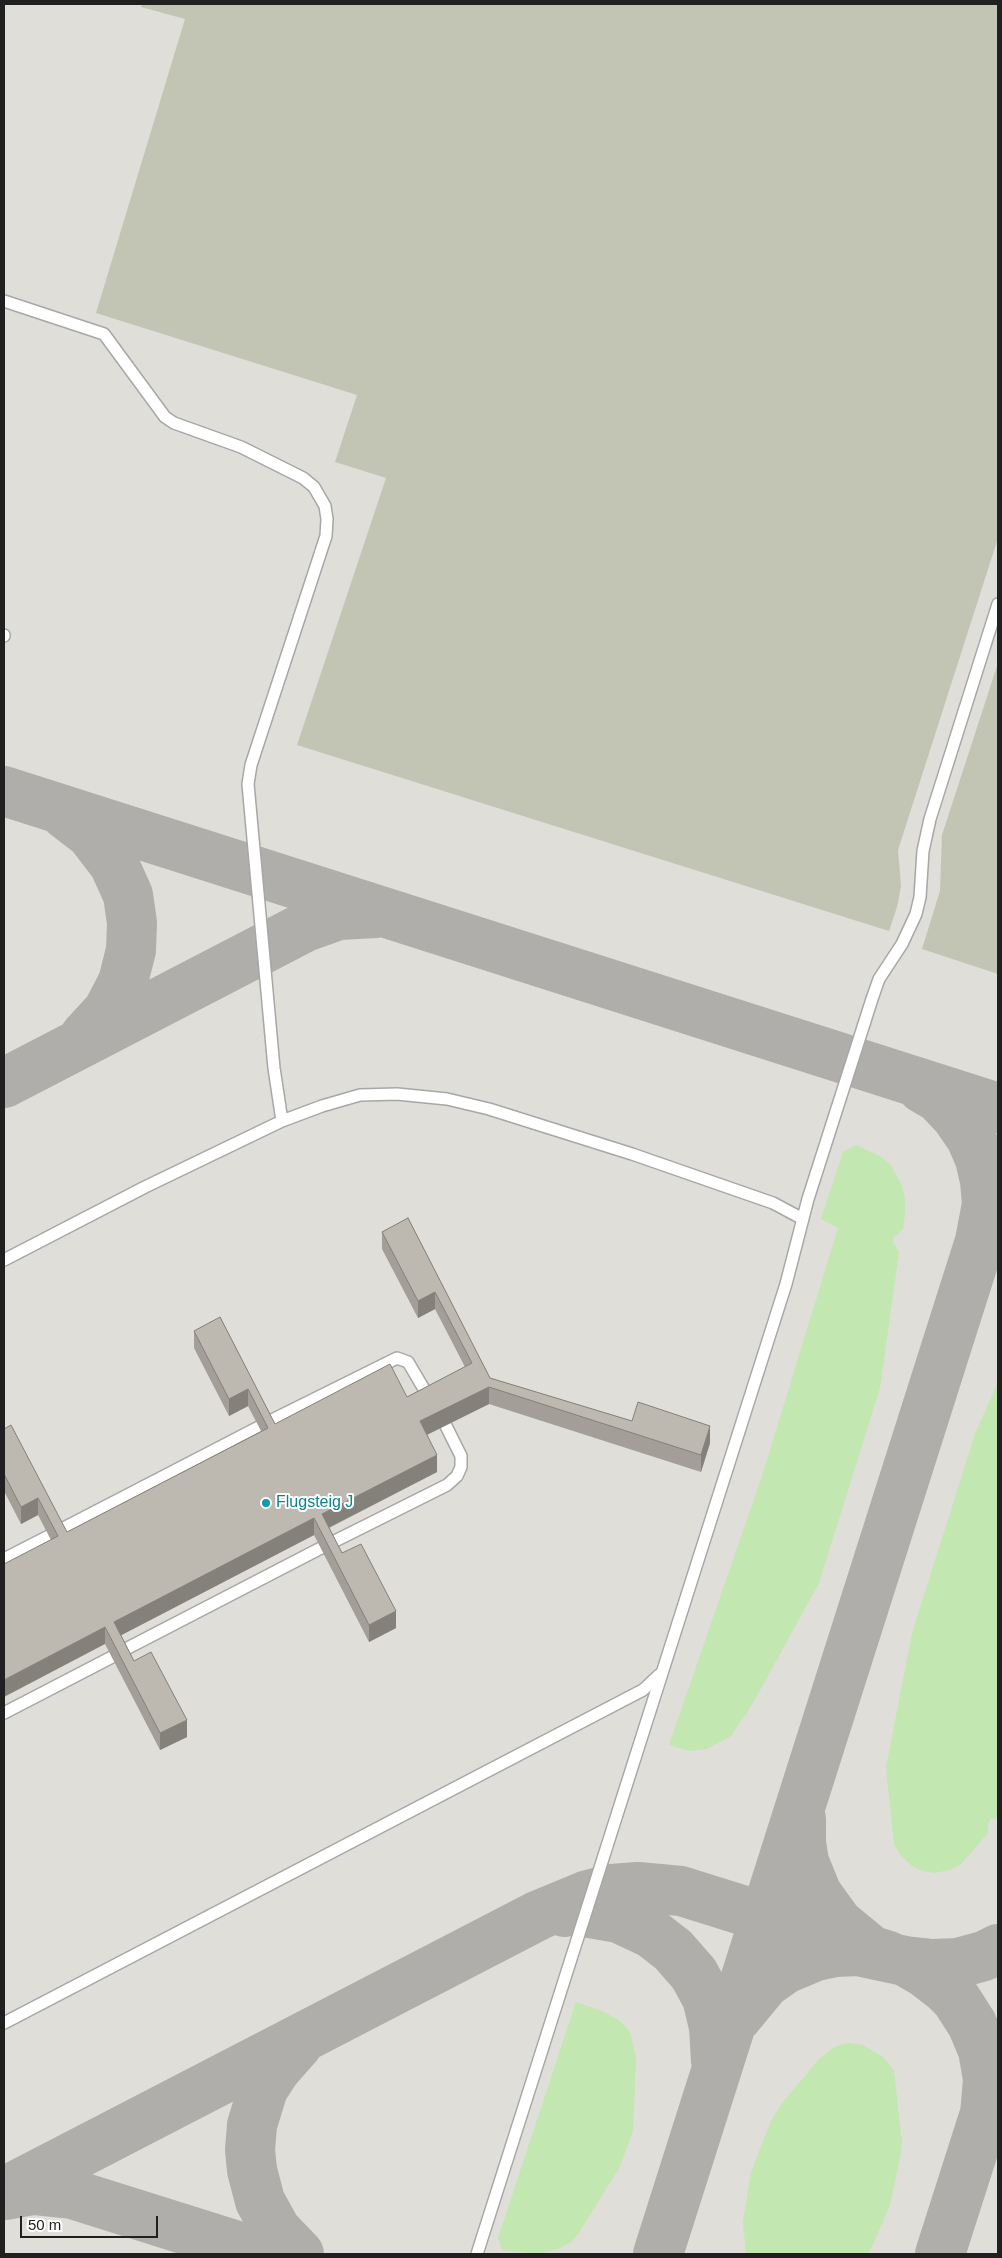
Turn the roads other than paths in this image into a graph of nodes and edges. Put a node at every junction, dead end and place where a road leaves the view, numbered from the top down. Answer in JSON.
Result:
{"nodes":[{"id":1,"x":4,"y":300,"type":"edge"},
{"id":2,"x":998,"y":604,"type":"edge"},
{"id":3,"x":282,"y":1121,"type":"junction"},
{"id":4,"x":803,"y":1218,"type":"junction"},
{"id":5,"x":4,"y":1260,"type":"edge"},
{"id":6,"x":431,"y":1401,"type":"edge"},
{"id":7,"x":446,"y":1426,"type":"edge"},
{"id":8,"x":4,"y":1559,"type":"edge"},
{"id":9,"x":665,"y":1665,"type":"junction"},
{"id":10,"x":4,"y":1712,"type":"edge"},
{"id":11,"x":4,"y":2023,"type":"edge"},
{"id":12,"x":477,"y":2254,"type":"edge"}],
"edges":[{"from":1,"to":3,"type":"lane"},
{"from":2,"to":4,"type":"lane"},
{"from":3,"to":4,"type":"lane"},
{"from":3,"to":5,"type":"lane"},
{"from":4,"to":9,"type":"lane"},
{"from":6,"to":8,"type":"lane"},
{"from":7,"to":10,"type":"lane"},
{"from":9,"to":11,"type":"lane"},
{"from":9,"to":12,"type":"lane"}]}
